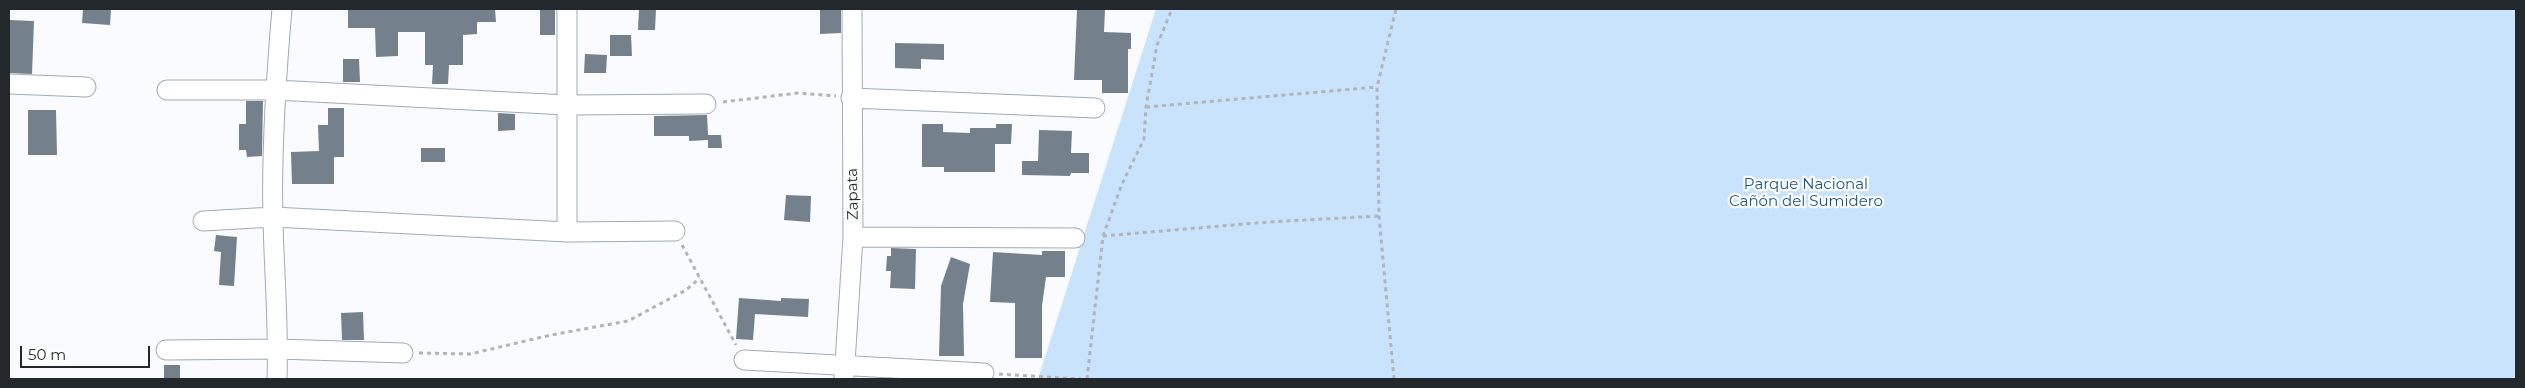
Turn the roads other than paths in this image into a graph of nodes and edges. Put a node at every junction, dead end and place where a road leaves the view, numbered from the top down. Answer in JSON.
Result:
{"nodes":[{"id":1,"x":282,"y":9,"type":"edge"},
{"id":2,"x":568,"y":9,"type":"edge"},
{"id":3,"x":852,"y":9,"type":"edge"},
{"id":4,"x":9,"y":84,"type":"edge"},
{"id":5,"x":86,"y":87,"type":"dead end"},
{"id":6,"x":167,"y":90,"type":"dead end"},
{"id":7,"x":275,"y":90,"type":"junction"},
{"id":8,"x":851,"y":98,"type":"junction"},
{"id":9,"x":706,"y":104,"type":"road end"},
{"id":10,"x":567,"y":105,"type":"junction"},
{"id":11,"x":1095,"y":108,"type":"dead end"},
{"id":12,"x":272,"y":218,"type":"junction"},
{"id":13,"x":203,"y":221,"type":"dead end"},
{"id":14,"x":675,"y":231,"type":"road end"},
{"id":15,"x":567,"y":232,"type":"junction"},
{"id":16,"x":854,"y":237,"type":"junction"},
{"id":17,"x":1075,"y":238,"type":"dead end"},
{"id":18,"x":278,"y":349,"type":"junction"},
{"id":19,"x":166,"y":350,"type":"dead end"},
{"id":20,"x":403,"y":353,"type":"road end"},
{"id":21,"x":744,"y":360,"type":"road end"},
{"id":22,"x":845,"y":372,"type":"edge"},
{"id":23,"x":984,"y":372,"type":"road end"},
{"id":24,"x":277,"y":379,"type":"edge"}],
"edges":[{"from":1,"to":7,"type":"street"},
{"from":2,"to":10,"type":"street"},
{"from":3,"to":8,"type":"street","name":"Zapata"},
{"from":4,"to":5,"type":"street"},
{"from":6,"to":7,"type":"street"},
{"from":7,"to":10,"type":"street"},
{"from":7,"to":12,"type":"street"},
{"from":8,"to":11,"type":"street"},
{"from":8,"to":16,"type":"street","name":"Zapata"},
{"from":9,"to":10,"type":"street"},
{"from":10,"to":15,"type":"street"},
{"from":12,"to":13,"type":"street"},
{"from":12,"to":15,"type":"street"},
{"from":12,"to":18,"type":"street"},
{"from":14,"to":15,"type":"street"},
{"from":16,"to":17,"type":"street"},
{"from":16,"to":22,"type":"street","name":"Zapata"},
{"from":18,"to":19,"type":"street"},
{"from":18,"to":20,"type":"street"},
{"from":18,"to":24,"type":"street"},
{"from":21,"to":22,"type":"street"},
{"from":22,"to":23,"type":"street"}]}
